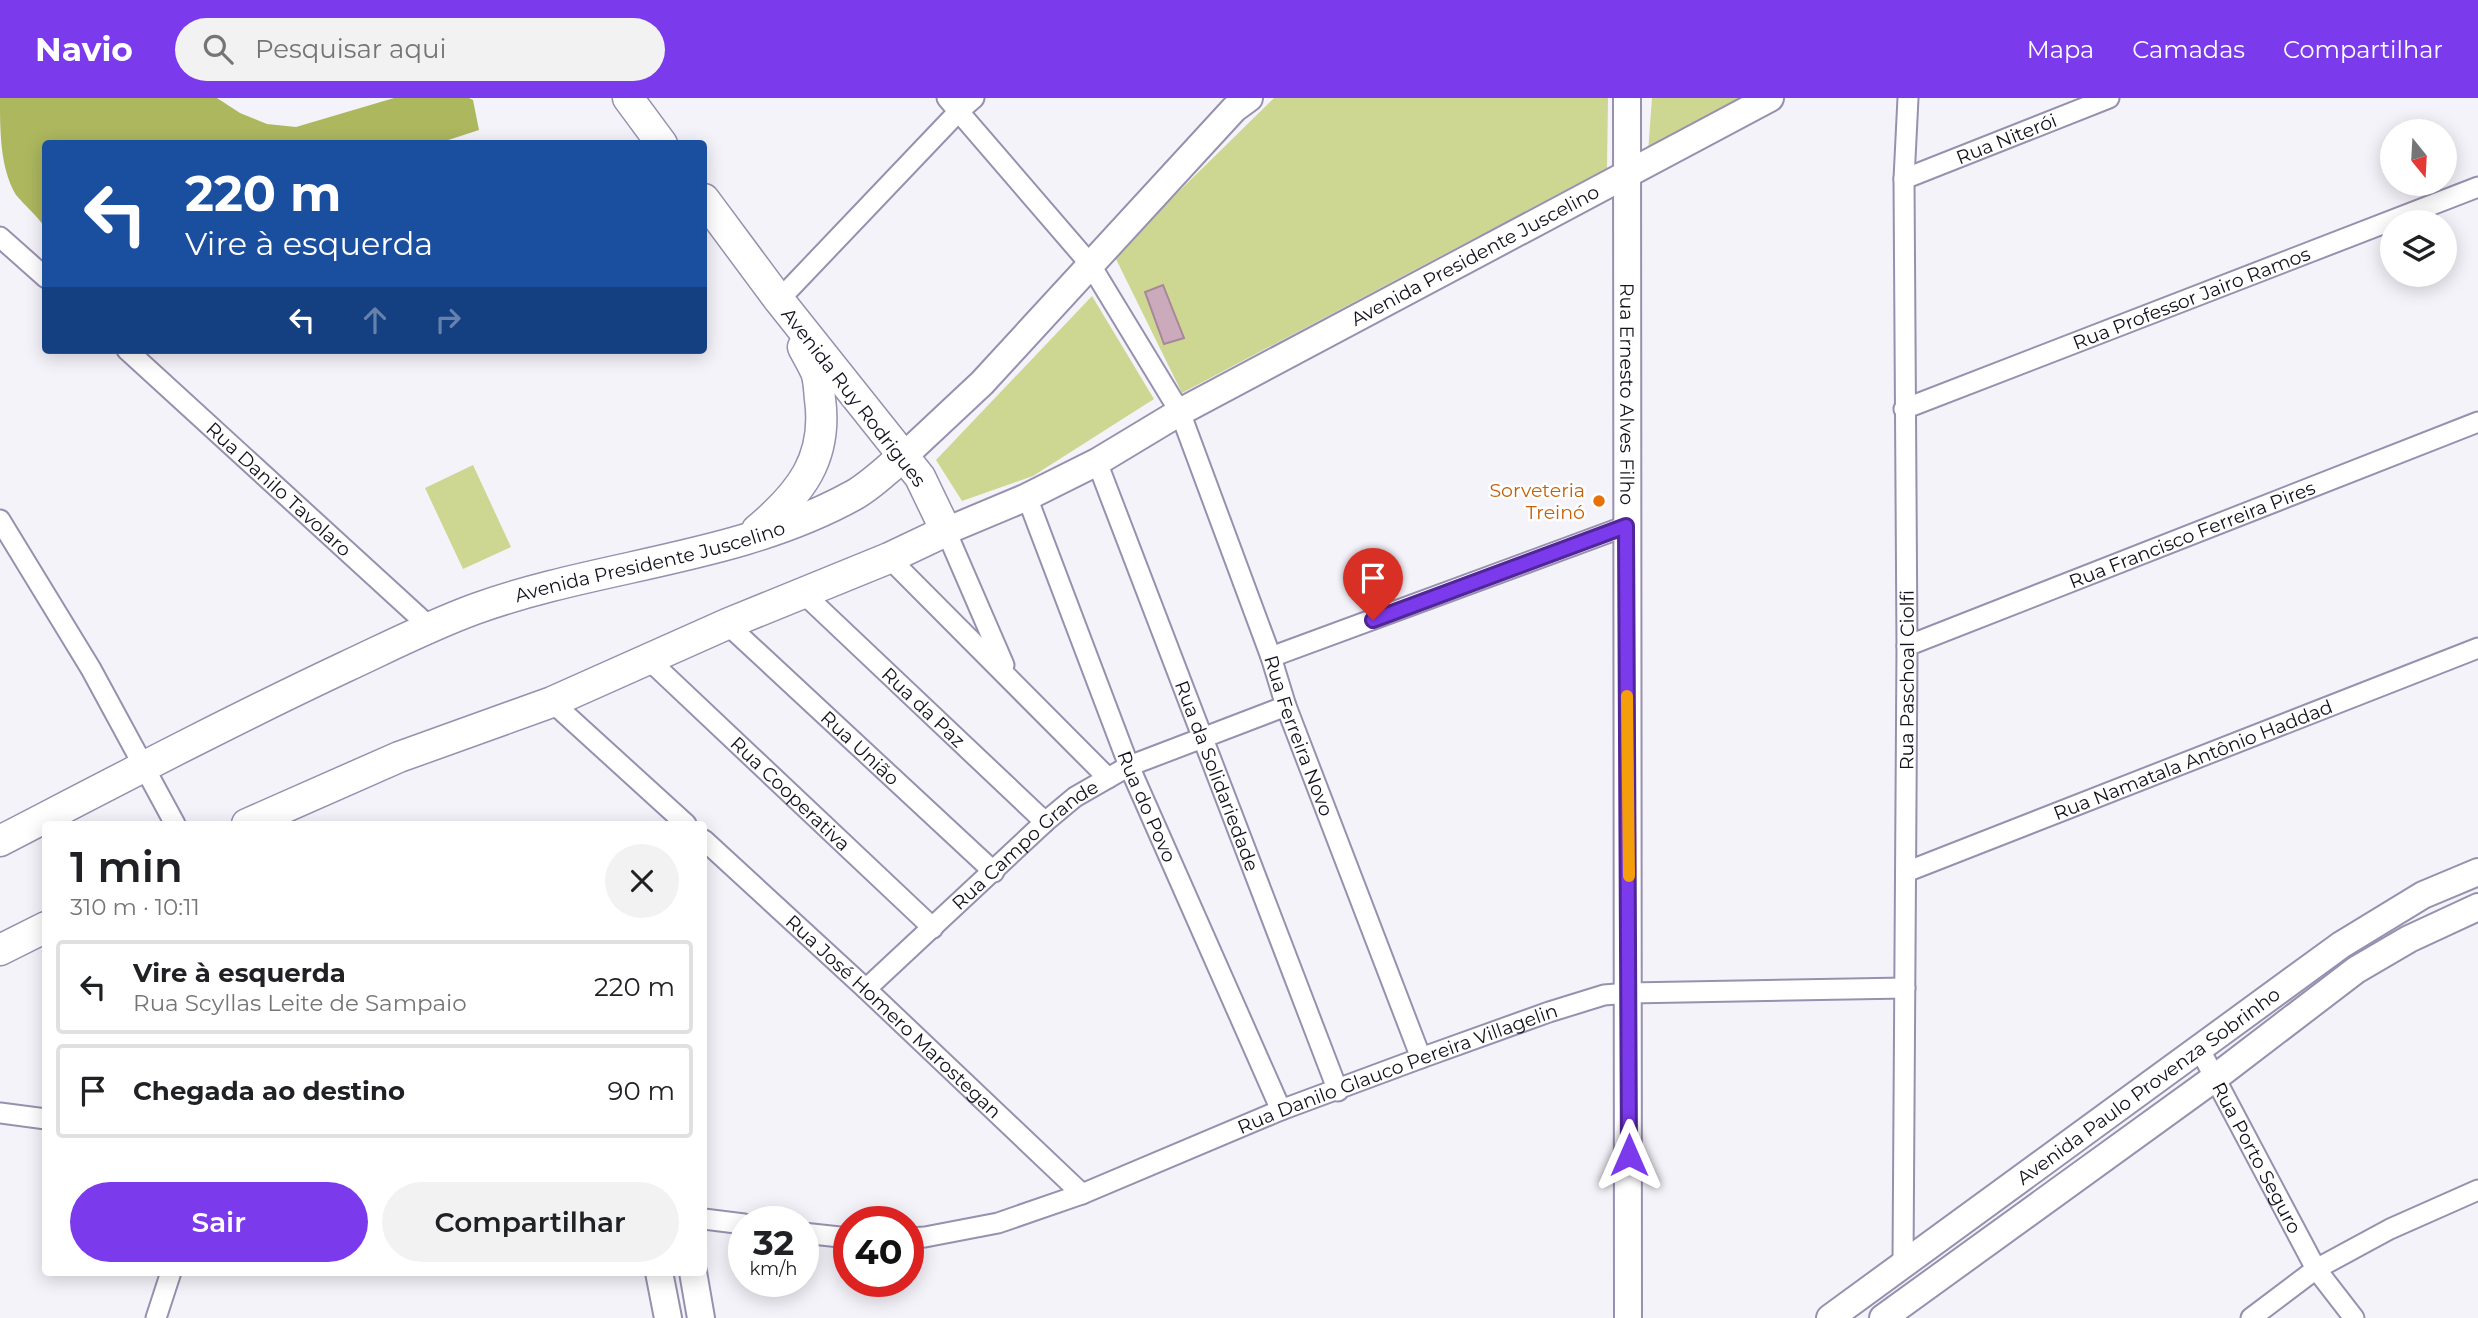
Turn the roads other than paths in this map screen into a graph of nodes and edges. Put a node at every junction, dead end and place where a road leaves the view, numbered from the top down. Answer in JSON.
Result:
{"nodes":[{"id":1,"x":628,"y":98,"type":"edge"},
{"id":2,"x":1249,"y":98,"type":"edge"},
{"id":3,"x":1627,"y":98,"type":"edge"},
{"id":4,"x":1770,"y":98,"type":"edge"},
{"id":5,"x":1908,"y":98,"type":"edge"},
{"id":6,"x":2109,"y":98,"type":"edge"},
{"id":7,"x":960,"y":102,"type":"edge"},
{"id":8,"x":659,"y":140,"type":"edge"},
{"id":9,"x":1627,"y":175,"type":"junction"},
{"id":10,"x":1903,"y":179,"type":"junction"},
{"id":11,"x":2478,"y":187,"type":"edge"},
{"id":12,"x":707,"y":203,"type":"edge"},
{"id":13,"x":0,"y":237,"type":"edge"},
{"id":14,"x":1090,"y":264,"type":"junction"},
{"id":15,"x":42,"y":274,"type":"edge"},
{"id":16,"x":779,"y":300,"type":"junction"},
{"id":17,"x":131,"y":354,"type":"edge"},
{"id":18,"x":1904,"y":409,"type":"junction"},
{"id":19,"x":1180,"y":412,"type":"junction"},
{"id":20,"x":2478,"y":422,"type":"edge"},
{"id":21,"x":904,"y":456,"type":"junction"},
{"id":22,"x":1097,"y":462,"type":"junction"},
{"id":23,"x":1027,"y":497,"type":"junction"},
{"id":24,"x":0,"y":520,"type":"edge"},
{"id":25,"x":1626,"y":526,"type":"junction"},
{"id":26,"x":946,"y":531,"type":"junction"},
{"id":27,"x":743,"y":541,"type":"junction"},
{"id":28,"x":889,"y":558,"type":"junction"},
{"id":29,"x":803,"y":593,"type":"junction"},
{"id":30,"x":727,"y":624,"type":"junction"},
{"id":31,"x":431,"y":628,"type":"junction"},
{"id":32,"x":1907,"y":646,"type":"junction"},
{"id":33,"x":2478,"y":648,"type":"edge"},
{"id":34,"x":1271,"y":657,"type":"junction"},
{"id":35,"x":648,"y":659,"type":"junction"},
{"id":36,"x":1008,"y":676,"type":"junction"},
{"id":37,"x":552,"y":702,"type":"junction"},
{"id":38,"x":1286,"y":706,"type":"junction"},
{"id":39,"x":1202,"y":739,"type":"junction"},
{"id":40,"x":145,"y":766,"type":"junction"},
{"id":41,"x":1129,"y":766,"type":"junction"},
{"id":42,"x":1108,"y":778,"type":"junction"},
{"id":43,"x":173,"y":821,"type":"edge"},
{"id":44,"x":255,"y":821,"type":"edge"},
{"id":45,"x":683,"y":821,"type":"edge"},
{"id":46,"x":1045,"y":822,"type":"junction"},
{"id":47,"x":0,"y":841,"type":"edge"},
{"id":48,"x":707,"y":844,"type":"edge"},
{"id":49,"x":994,"y":872,"type":"junction"},
{"id":50,"x":1906,"y":872,"type":"junction"},
{"id":51,"x":2478,"y":872,"type":"edge"},
{"id":52,"x":2478,"y":907,"type":"edge"},
{"id":53,"x":42,"y":928,"type":"edge"},
{"id":54,"x":933,"y":928,"type":"junction"},
{"id":55,"x":0,"y":950,"type":"edge"},
{"id":56,"x":1905,"y":988,"type":"junction"},
{"id":57,"x":866,"y":989,"type":"junction"},
{"id":58,"x":1629,"y":992,"type":"junction"},
{"id":59,"x":2199,"y":1048,"type":"junction"},
{"id":60,"x":1421,"y":1058,"type":"junction"},
{"id":61,"x":2216,"y":1077,"type":"junction"},
{"id":62,"x":1338,"y":1091,"type":"junction"},
{"id":63,"x":1281,"y":1110,"type":"junction"},
{"id":64,"x":0,"y":1113,"type":"edge"},
{"id":65,"x":42,"y":1118,"type":"edge"},
{"id":66,"x":2478,"y":1190,"type":"edge"},
{"id":67,"x":1082,"y":1194,"type":"junction"},
{"id":68,"x":707,"y":1219,"type":"edge"},
{"id":69,"x":728,"y":1222,"type":"edge"},
{"id":70,"x":924,"y":1237,"type":"edge"},
{"id":71,"x":1903,"y":1263,"type":"junction"},
{"id":72,"x":2316,"y":1269,"type":"junction"},
{"id":73,"x":170,"y":1276,"type":"edge"},
{"id":74,"x":660,"y":1276,"type":"edge"},
{"id":75,"x":694,"y":1276,"type":"edge"},
{"id":76,"x":156,"y":1318,"type":"edge"},
{"id":77,"x":668,"y":1318,"type":"edge"},
{"id":78,"x":701,"y":1318,"type":"edge"},
{"id":79,"x":1628,"y":1318,"type":"edge"},
{"id":80,"x":1830,"y":1318,"type":"edge"},
{"id":81,"x":1884,"y":1318,"type":"edge"},
{"id":82,"x":2251,"y":1318,"type":"edge"},
{"id":83,"x":2354,"y":1318,"type":"edge"}],
"edges":[{"from":1,"to":8,"type":"main road"},
{"from":2,"to":14,"type":"main road","name":"Avenida Presidente Juscelino"},
{"from":3,"to":9,"type":"main road","name":"Rua Ernesto Alves Filho"},
{"from":4,"to":9,"type":"main road","name":"Avenida Presidente Juscelino"},
{"from":5,"to":10,"type":"street","name":"Rua Paschoal Ciolfi"},
{"from":6,"to":10,"type":"street","name":"Rua Niterói"},
{"from":7,"to":14,"type":"street"},
{"from":7,"to":16,"type":"street"},
{"from":9,"to":19,"type":"main road","name":"Avenida Presidente Juscelino"},
{"from":9,"to":25,"type":"main road","name":"Rua Ernesto Alves Filho"},
{"from":10,"to":18,"type":"street","name":"Rua Paschoal Ciolfi"},
{"from":11,"to":18,"type":"street","name":"Rua Professor Jairo Ramos"},
{"from":12,"to":16,"type":"main road","name":"Avenida Ruy Rodrigues"},
{"from":13,"to":15,"type":"street"},
{"from":14,"to":19,"type":"street"},
{"from":14,"to":21,"type":"main road","name":"Avenida Presidente Juscelino"},
{"from":16,"to":21,"type":"main road","name":"Avenida Ruy Rodrigues"},
{"from":16,"to":27,"type":"main road","name":"Avenida Ruy Rodrigues"},
{"from":17,"to":31,"type":"street","name":"Rua Danilo Tavolaro"},
{"from":18,"to":32,"type":"street","name":"Rua Paschoal Ciolfi"},
{"from":19,"to":22,"type":"main road","name":"Avenida Presidente Juscelino"},
{"from":19,"to":34,"type":"street","name":"Rua Ferreira Novo"},
{"from":20,"to":32,"type":"street","name":"Rua Francisco Ferreira Pires"},
{"from":21,"to":26,"type":"main road","name":"Avenida Ruy Rodrigues"},
{"from":21,"to":27,"type":"main road","name":"Avenida Presidente Juscelino"},
{"from":22,"to":23,"type":"main road","name":"Avenida Presidente Juscelino"},
{"from":22,"to":39,"type":"street","name":"Rua da Solidariedade"},
{"from":23,"to":26,"type":"main road","name":"Avenida Presidente Juscelino"},
{"from":23,"to":41,"type":"street","name":"Rua do Povo"},
{"from":24,"to":40,"type":"street"},
{"from":25,"to":34,"type":"street"},
{"from":25,"to":58,"type":"main road","name":"Rua Ernesto Alves Filho"},
{"from":26,"to":28,"type":"main road","name":"Avenida Presidente Juscelino"},
{"from":26,"to":36,"type":"street"},
{"from":27,"to":31,"type":"main road","name":"Avenida Presidente Juscelino"},
{"from":28,"to":29,"type":"main road","name":"Avenida Presidente Juscelino"},
{"from":28,"to":36,"type":"street","name":"Rua do Povo"},
{"from":29,"to":30,"type":"main road","name":"Avenida Presidente Juscelino"},
{"from":29,"to":46,"type":"street","name":"Rua da Paz"},
{"from":30,"to":35,"type":"main road","name":"Avenida Presidente Juscelino"},
{"from":30,"to":49,"type":"street","name":"Rua União"},
{"from":31,"to":40,"type":"main road","name":"Avenida Presidente Juscelino"},
{"from":32,"to":50,"type":"street","name":"Rua Paschoal Ciolfi"},
{"from":33,"to":50,"type":"street","name":"Rua Namatala Antônio Haddad"},
{"from":34,"to":38,"type":"street","name":"Rua Ferreira Novo"},
{"from":35,"to":37,"type":"main road","name":"Avenida Presidente Juscelino"},
{"from":35,"to":54,"type":"street","name":"Rua Cooperativa"},
{"from":36,"to":42,"type":"street","name":"Rua do Povo"},
{"from":37,"to":44,"type":"main road","name":"Avenida Presidente Juscelino"},
{"from":37,"to":45,"type":"street"},
{"from":38,"to":39,"type":"street","name":"Rua Campo Grande"},
{"from":38,"to":60,"type":"street","name":"Rua Ferreira Novo"},
{"from":39,"to":41,"type":"street","name":"Rua Campo Grande"},
{"from":39,"to":62,"type":"street","name":"Rua da Solidariedade"},
{"from":40,"to":43,"type":"street"},
{"from":40,"to":47,"type":"main road","name":"Avenida Presidente Juscelino"},
{"from":41,"to":42,"type":"street","name":"Rua Campo Grande"},
{"from":41,"to":63,"type":"street","name":"Rua do Povo"},
{"from":42,"to":46,"type":"street","name":"Rua Campo Grande"},
{"from":46,"to":49,"type":"street","name":"Rua Campo Grande"},
{"from":48,"to":57,"type":"street","name":"Rua José Homero Marostegan"},
{"from":49,"to":54,"type":"street","name":"Rua Campo Grande"},
{"from":50,"to":56,"type":"street","name":"Rua Paschoal Ciolfi"},
{"from":51,"to":59,"type":"main road","name":"Avenida Paulo Provenza Sobrinho"},
{"from":52,"to":61,"type":"main road","name":"Avenida Paulo Provenza Sobrinho"},
{"from":53,"to":55,"type":"main road"},
{"from":54,"to":57,"type":"street","name":"Rua Campo Grande"},
{"from":56,"to":58,"type":"street","name":"Rua Danilo Glauco Pereira Villagelin"},
{"from":56,"to":71,"type":"street","name":"Rua Paschoal Ciolfi"},
{"from":57,"to":67,"type":"street","name":"Rua José Homero Marostegan"},
{"from":58,"to":60,"type":"street","name":"Rua Danilo Glauco Pereira Villagelin"},
{"from":58,"to":79,"type":"main road","name":"Rua Ernesto Alves Filho"},
{"from":59,"to":61,"type":"street","name":"Rua Porto Seguro"},
{"from":59,"to":71,"type":"main road","name":"Avenida Paulo Provenza Sobrinho"},
{"from":60,"to":62,"type":"street","name":"Rua Danilo Glauco Pereira Villagelin"},
{"from":61,"to":72,"type":"street","name":"Rua Porto Seguro"},
{"from":61,"to":81,"type":"main road","name":"Avenida Paulo Provenza Sobrinho"},
{"from":62,"to":63,"type":"street","name":"Rua Danilo Glauco Pereira Villagelin"},
{"from":63,"to":67,"type":"street","name":"Rua Danilo Glauco Pereira Villagelin"},
{"from":64,"to":65,"type":"street"},
{"from":66,"to":72,"type":"street"},
{"from":67,"to":70,"type":"street","name":"Rua Danilo Glauco Pereira Villagelin"},
{"from":68,"to":69,"type":"street"},
{"from":71,"to":80,"type":"main road","name":"Avenida Paulo Provenza Sobrinho"},
{"from":72,"to":82,"type":"street"},
{"from":72,"to":83,"type":"street","name":"Rua Porto Seguro"},
{"from":73,"to":76,"type":"street"},
{"from":74,"to":77,"type":"main road"},
{"from":75,"to":78,"type":"main road"}]}
